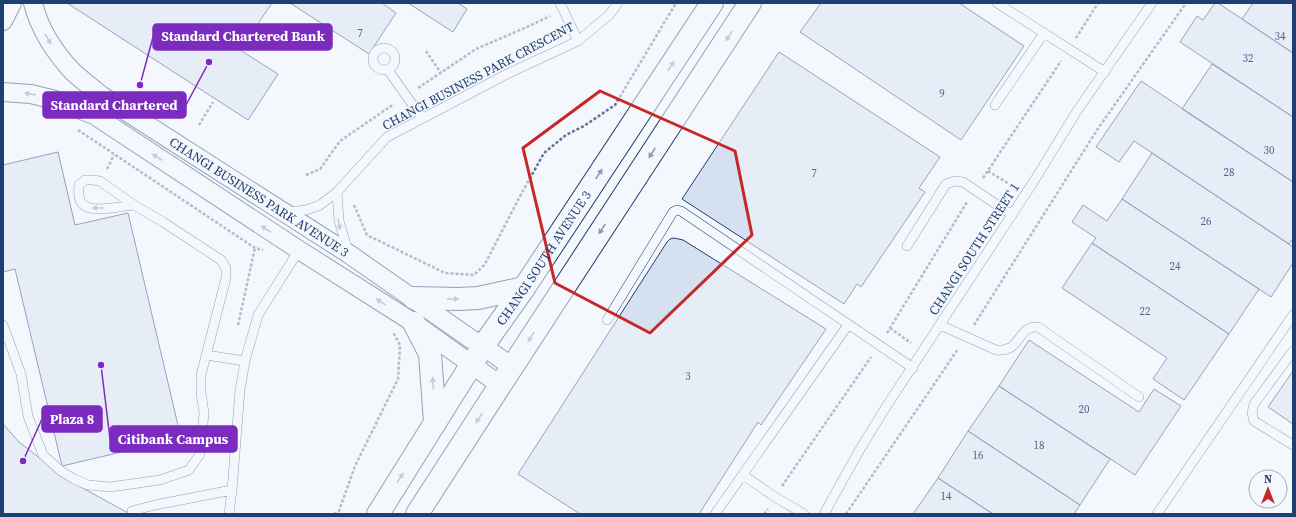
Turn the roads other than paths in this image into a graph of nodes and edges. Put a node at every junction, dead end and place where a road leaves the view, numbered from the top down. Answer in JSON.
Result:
{"nodes":[{"id":1,"x":12,"y":3,"type":"edge"},
{"id":2,"x":33,"y":3,"type":"edge"},
{"id":3,"x":618,"y":3,"type":"edge"},
{"id":4,"x":712,"y":3,"type":"edge"},
{"id":5,"x":750,"y":3,"type":"edge"},
{"id":6,"x":997,"y":3,"type":"edge"},
{"id":7,"x":1152,"y":3,"type":"edge"},
{"id":8,"x":562,"y":6,"type":"edge"},
{"id":9,"x":3,"y":21,"type":"edge"},
{"id":10,"x":1044,"y":33,"type":"junction"},
{"id":11,"x":578,"y":41,"type":"junction"},
{"id":12,"x":388,"y":70,"type":"dead end"},
{"id":13,"x":1105,"y":72,"type":"junction"},
{"id":14,"x":3,"y":92,"type":"edge"},
{"id":15,"x":996,"y":105,"type":"dead end"},
{"id":16,"x":422,"y":118,"type":"junction"},
{"id":17,"x":336,"y":192,"type":"junction"},
{"id":18,"x":134,"y":205,"type":"junction"},
{"id":19,"x":284,"y":212,"type":"junction"},
{"id":20,"x":1012,"y":215,"type":"junction"},
{"id":21,"x":907,"y":246,"type":"dead end"},
{"id":22,"x":299,"y":250,"type":"junction"},
{"id":23,"x":349,"y":254,"type":"junction"},
{"id":24,"x":524,"y":288,"type":"junction"},
{"id":25,"x":414,"y":298,"type":"junction"},
{"id":26,"x":1293,"y":315,"type":"edge"},
{"id":27,"x":606,"y":320,"type":"dead end"},
{"id":28,"x":414,"y":323,"type":"junction"},
{"id":29,"x":3,"y":325,"type":"edge"},
{"id":30,"x":848,"y":325,"type":"junction"},
{"id":31,"x":940,"y":325,"type":"junction"},
{"id":32,"x":483,"y":346,"type":"junction"},
{"id":33,"x":1293,"y":351,"type":"edge"},
{"id":34,"x":206,"y":356,"type":"junction"},
{"id":35,"x":245,"y":361,"type":"junction"},
{"id":36,"x":472,"y":365,"type":"junction"},
{"id":37,"x":512,"y":367,"type":"junction"},
{"id":38,"x":913,"y":368,"type":"junction"},
{"id":39,"x":500,"y":385,"type":"junction"},
{"id":40,"x":1138,"y":397,"type":"dead end"},
{"id":41,"x":435,"y":422,"type":"junction"},
{"id":42,"x":1293,"y":445,"type":"edge"},
{"id":43,"x":743,"y":475,"type":"junction"},
{"id":44,"x":232,"y":490,"type":"junction"},
{"id":45,"x":132,"y":511,"type":"dead end"},
{"id":46,"x":229,"y":514,"type":"edge"},
{"id":47,"x":378,"y":514,"type":"edge"},
{"id":48,"x":417,"y":514,"type":"edge"},
{"id":49,"x":715,"y":514,"type":"edge"},
{"id":50,"x":804,"y":514,"type":"edge"},
{"id":51,"x":824,"y":514,"type":"edge"},
{"id":52,"x":1157,"y":514,"type":"edge"}],
"edges":[{"from":1,"to":9,"type":"street"},
{"from":2,"to":19,"type":"street","name":"CHANGI BUSINESS PARK AVENUE 3","one_way":true},
{"from":3,"to":11,"type":"lane","name":"CHANGI BUSINESS PARK CRESCENT"},
{"from":24,"to":4,"type":"street","name":"CHANGI SOUTH AVENUE 3","one_way":true},
{"from":5,"to":37,"type":"street","one_way":true},
{"from":6,"to":10,"type":"lane"},
{"from":7,"to":13,"type":"lane","name":"CHANGI SOUTH STREET 1"},
{"from":8,"to":11,"type":"lane"},
{"from":10,"to":13,"type":"lane"},
{"from":10,"to":15,"type":"lane"},
{"from":11,"to":16,"type":"lane","name":"CHANGI BUSINESS PARK CRESCENT"},
{"from":12,"to":16,"type":"lane"},
{"from":13,"to":20,"type":"lane","name":"CHANGI SOUTH STREET 1"},
{"from":22,"to":14,"type":"street","name":"CHANGI BUSINESS PARK AVENUE 3","one_way":true},
{"from":16,"to":17,"type":"lane","name":"CHANGI BUSINESS PARK CRESCENT"},
{"from":17,"to":19,"type":"lane","name":"CHANGI BUSINESS PARK CRESCENT"},
{"from":17,"to":23,"type":"lane","one_way":true},
{"from":18,"to":18,"type":"lane","one_way":true},
{"from":18,"to":34,"type":"lane"},
{"from":19,"to":23,"type":"street","name":"CHANGI BUSINESS PARK AVENUE 3"},
{"from":20,"to":21,"type":"lane"},
{"from":20,"to":31,"type":"lane","name":"CHANGI SOUTH STREET 1"},
{"from":28,"to":22,"type":"street","name":"CHANGI BUSINESS PARK AVENUE 3","one_way":true},
{"from":22,"to":35,"type":"lane"},
{"from":23,"to":25,"type":"street","name":"CHANGI BUSINESS PARK AVENUE 3"},
{"from":25,"to":24,"type":"street","one_way":true},
{"from":24,"to":32,"type":"street","name":"CHANGI SOUTH AVENUE 3"},
{"from":25,"to":32,"type":"street","name":"CHANGI BUSINESS PARK AVENUE 3"},
{"from":26,"to":52,"type":"lane"},
{"from":27,"to":30,"type":"lane"},
{"from":28,"to":36,"type":"street","name":"CHANGI BUSINESS PARK AVENUE 3"},
{"from":41,"to":28,"type":"street","one_way":true},
{"from":29,"to":34,"type":"lane"},
{"from":30,"to":38,"type":"lane"},
{"from":30,"to":43,"type":"lane"},
{"from":31,"to":38,"type":"lane","name":"CHANGI SOUTH STREET 1"},
{"from":31,"to":40,"type":"lane"},
{"from":32,"to":36,"type":"street","name":"CHANGI SOUTH AVENUE 3"},
{"from":32,"to":37,"type":"street","name":"CHANGI BUSINESS PARK AVENUE 3"},
{"from":33,"to":42,"type":"lane"},
{"from":34,"to":35,"type":"lane"},
{"from":35,"to":44,"type":"lane"},
{"from":36,"to":39,"type":"street","name":"CHANGI BUSINESS PARK AVENUE 3"},
{"from":36,"to":41,"type":"street","name":"CHANGI SOUTH AVENUE 3"},
{"from":37,"to":39,"type":"street"},
{"from":38,"to":51,"type":"lane","name":"CHANGI SOUTH STREET 1"},
{"from":39,"to":48,"type":"street","one_way":true},
{"from":47,"to":41,"type":"street","name":"CHANGI SOUTH AVENUE 3","one_way":true},
{"from":43,"to":49,"type":"lane"},
{"from":43,"to":50,"type":"lane"},
{"from":44,"to":45,"type":"lane"},
{"from":44,"to":46,"type":"lane"}]}
